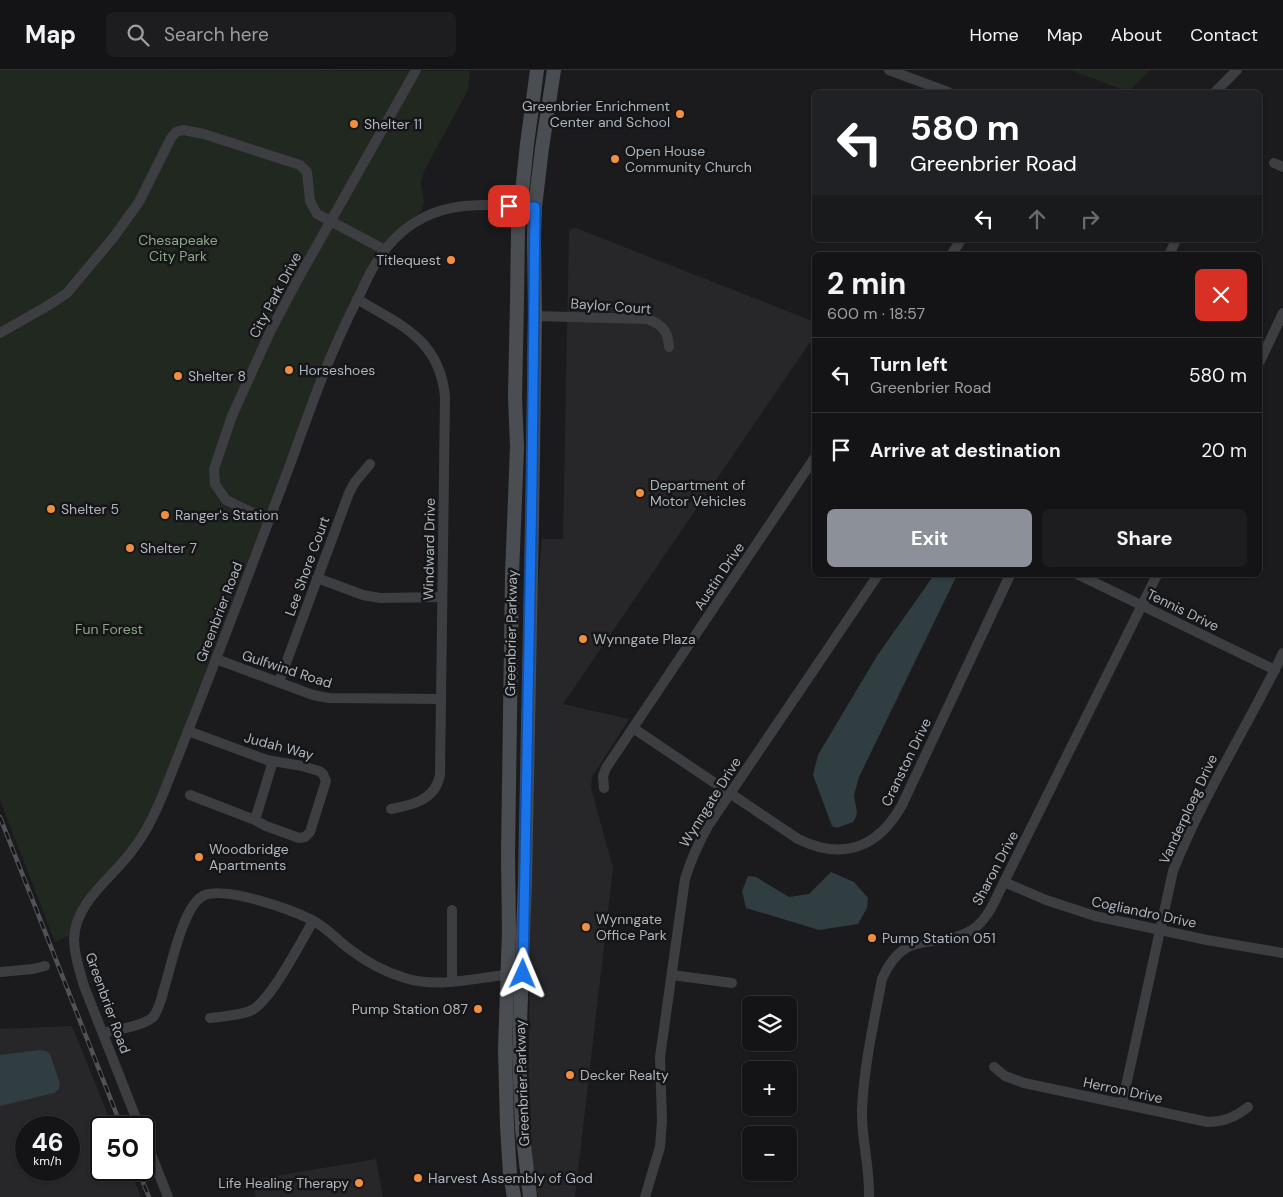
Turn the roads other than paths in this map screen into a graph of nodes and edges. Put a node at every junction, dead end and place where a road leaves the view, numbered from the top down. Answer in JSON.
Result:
{"nodes":[{"id":1,"x":416,"y":70,"type":"edge"},
{"id":2,"x":537,"y":70,"type":"edge"},
{"id":3,"x":554,"y":70,"type":"edge"},
{"id":4,"x":889,"y":70,"type":"edge"},
{"id":5,"x":1237,"y":70,"type":"edge"},
{"id":6,"x":943,"y":90,"type":"edge"},
{"id":7,"x":1217,"y":90,"type":"edge"},
{"id":8,"x":521,"y":206,"type":"junction"},
{"id":9,"x":535,"y":207,"type":"junction"},
{"id":10,"x":331,"y":221,"type":"junction"},
{"id":11,"x":385,"y":250,"type":"junction"},
{"id":12,"x":357,"y":299,"type":"junction"},
{"id":13,"x":1283,"y":313,"type":"edge"},
{"id":14,"x":534,"y":316,"type":"junction"},
{"id":15,"x":0,"y":333,"type":"edge"},
{"id":16,"x":669,"y":347,"type":"dead end"},
{"id":17,"x":1262,"y":357,"type":"edge"},
{"id":18,"x":812,"y":461,"type":"edge"},
{"id":19,"x":370,"y":464,"type":"dead end"},
{"id":20,"x":268,"y":520,"type":"junction"},
{"id":21,"x":877,"y":577,"type":"edge"},
{"id":22,"x":1009,"y":577,"type":"edge"},
{"id":23,"x":1083,"y":577,"type":"edge"},
{"id":24,"x":1156,"y":577,"type":"edge"},
{"id":25,"x":317,"y":578,"type":"junction"},
{"id":26,"x":442,"y":597,"type":"junction"},
{"id":27,"x":1142,"y":606,"type":"junction"},
{"id":28,"x":1283,"y":653,"type":"edge"},
{"id":29,"x":216,"y":659,"type":"junction"},
{"id":30,"x":1275,"y":670,"type":"junction"},
{"id":31,"x":279,"y":682,"type":"junction"},
{"id":32,"x":441,"y":699,"type":"junction"},
{"id":33,"x":633,"y":728,"type":"junction"},
{"id":34,"x":188,"y":732,"type":"junction"},
{"id":35,"x":273,"y":761,"type":"junction"},
{"id":36,"x":604,"y":788,"type":"dead end"},
{"id":37,"x":731,"y":793,"type":"junction"},
{"id":38,"x":190,"y":795,"type":"dead end"},
{"id":39,"x":391,"y":809,"type":"dead end"},
{"id":40,"x":255,"y":820,"type":"junction"},
{"id":41,"x":1004,"y":882,"type":"junction"},
{"id":42,"x":452,"y":910,"type":"dead end"},
{"id":43,"x":313,"y":921,"type":"junction"},
{"id":44,"x":1160,"y":930,"type":"junction"},
{"id":45,"x":1283,"y":953,"type":"edge"},
{"id":46,"x":45,"y":966,"type":"dead end"},
{"id":47,"x":0,"y":972,"type":"edge"},
{"id":48,"x":523,"y":974,"type":"junction"},
{"id":49,"x":508,"y":975,"type":"junction"},
{"id":50,"x":672,"y":975,"type":"junction"},
{"id":51,"x":452,"y":982,"type":"junction"},
{"id":52,"x":732,"y":983,"type":"dead end"},
{"id":53,"x":210,"y":1018,"type":"dead end"},
{"id":54,"x":103,"y":1033,"type":"junction"},
{"id":55,"x":994,"y":1067,"type":"dead end"},
{"id":56,"x":1122,"y":1104,"type":"junction"},
{"id":57,"x":1248,"y":1107,"type":"dead end"},
{"id":58,"x":135,"y":1116,"type":"edge"},
{"id":59,"x":155,"y":1164,"type":"edge"},
{"id":60,"x":168,"y":1197,"type":"edge"},
{"id":61,"x":514,"y":1197,"type":"edge"},
{"id":62,"x":530,"y":1197,"type":"edge"},
{"id":63,"x":645,"y":1197,"type":"edge"},
{"id":64,"x":868,"y":1197,"type":"edge"}],
"edges":[{"from":1,"to":10,"type":"street","name":"City Park Drive"},
{"from":2,"to":8,"type":"main road","name":"Greenbrier Parkway"},
{"from":3,"to":9,"type":"main road","name":"Greenbrier Parkway"},
{"from":4,"to":6,"type":"street"},
{"from":5,"to":7,"type":"street"},
{"from":8,"to":9,"type":"street","name":"Greenbrier Road"},
{"from":8,"to":11,"type":"street","name":"Greenbrier Road"},
{"from":8,"to":49,"type":"main road","name":"Greenbrier Parkway"},
{"from":9,"to":14,"type":"main road","name":"Greenbrier Parkway"},
{"from":10,"to":11,"type":"street"},
{"from":10,"to":15,"type":"street"},
{"from":10,"to":20,"type":"street","name":"City Park Drive"},
{"from":11,"to":12,"type":"street","name":"Greenbrier Road"},
{"from":12,"to":20,"type":"street","name":"Greenbrier Road"},
{"from":12,"to":26,"type":"street","name":"Windward Drive"},
{"from":13,"to":17,"type":"street"},
{"from":14,"to":16,"type":"street","name":"Baylor Court"},
{"from":14,"to":48,"type":"main road","name":"Greenbrier Parkway"},
{"from":18,"to":33,"type":"street","name":"Austin Drive"},
{"from":19,"to":25,"type":"street","name":"Lee Shore Court"},
{"from":20,"to":29,"type":"street","name":"Greenbrier Road"},
{"from":21,"to":37,"type":"street","name":"Wynngate Drive"},
{"from":22,"to":37,"type":"street","name":"Cranston Drive"},
{"from":23,"to":27,"type":"street","name":"Tennis Drive"},
{"from":24,"to":27,"type":"street","name":"Sharon Drive"},
{"from":25,"to":26,"type":"street"},
{"from":25,"to":31,"type":"street","name":"Lee Shore Court"},
{"from":26,"to":32,"type":"street","name":"Windward Drive"},
{"from":27,"to":30,"type":"street","name":"Tennis Drive"},
{"from":27,"to":41,"type":"street","name":"Sharon Drive"},
{"from":28,"to":30,"type":"street","name":"Vanderploeg Drive"},
{"from":29,"to":31,"type":"street","name":"Gulfwind Road"},
{"from":29,"to":34,"type":"street","name":"Greenbrier Road"},
{"from":30,"to":44,"type":"street","name":"Vanderploeg Drive"},
{"from":31,"to":32,"type":"street","name":"Gulfwind Road"},
{"from":32,"to":39,"type":"street","name":"Windward Drive"},
{"from":33,"to":36,"type":"street","name":"Austin Drive"},
{"from":33,"to":37,"type":"street","name":"Cranston Drive"},
{"from":34,"to":35,"type":"street","name":"Judah Way"},
{"from":34,"to":54,"type":"street","name":"Greenbrier Road"},
{"from":35,"to":40,"type":"street"},
{"from":35,"to":40,"type":"street","name":"Judah Way"},
{"from":37,"to":50,"type":"street","name":"Wynngate Drive"},
{"from":38,"to":40,"type":"street","name":"Judah Way"},
{"from":41,"to":44,"type":"street","name":"Cogliandro Drive"},
{"from":41,"to":64,"type":"street","name":"Sharon Drive"},
{"from":42,"to":51,"type":"street"},
{"from":43,"to":51,"type":"street"},
{"from":43,"to":53,"type":"street"},
{"from":43,"to":54,"type":"street"},
{"from":44,"to":45,"type":"street","name":"Cogliandro Drive"},
{"from":44,"to":56,"type":"street","name":"Vanderploeg Drive"},
{"from":46,"to":47,"type":"street"},
{"from":48,"to":49,"type":"street"},
{"from":48,"to":62,"type":"main road","name":"Greenbrier Parkway"},
{"from":49,"to":51,"type":"street"},
{"from":49,"to":61,"type":"main road","name":"Greenbrier Parkway"},
{"from":50,"to":52,"type":"street"},
{"from":50,"to":63,"type":"street","name":"Wynngate Drive"},
{"from":54,"to":58,"type":"street","name":"Greenbrier Road"},
{"from":55,"to":56,"type":"street","name":"Herron Drive"},
{"from":56,"to":57,"type":"street","name":"Herron Drive"},
{"from":59,"to":60,"type":"street"}]}
